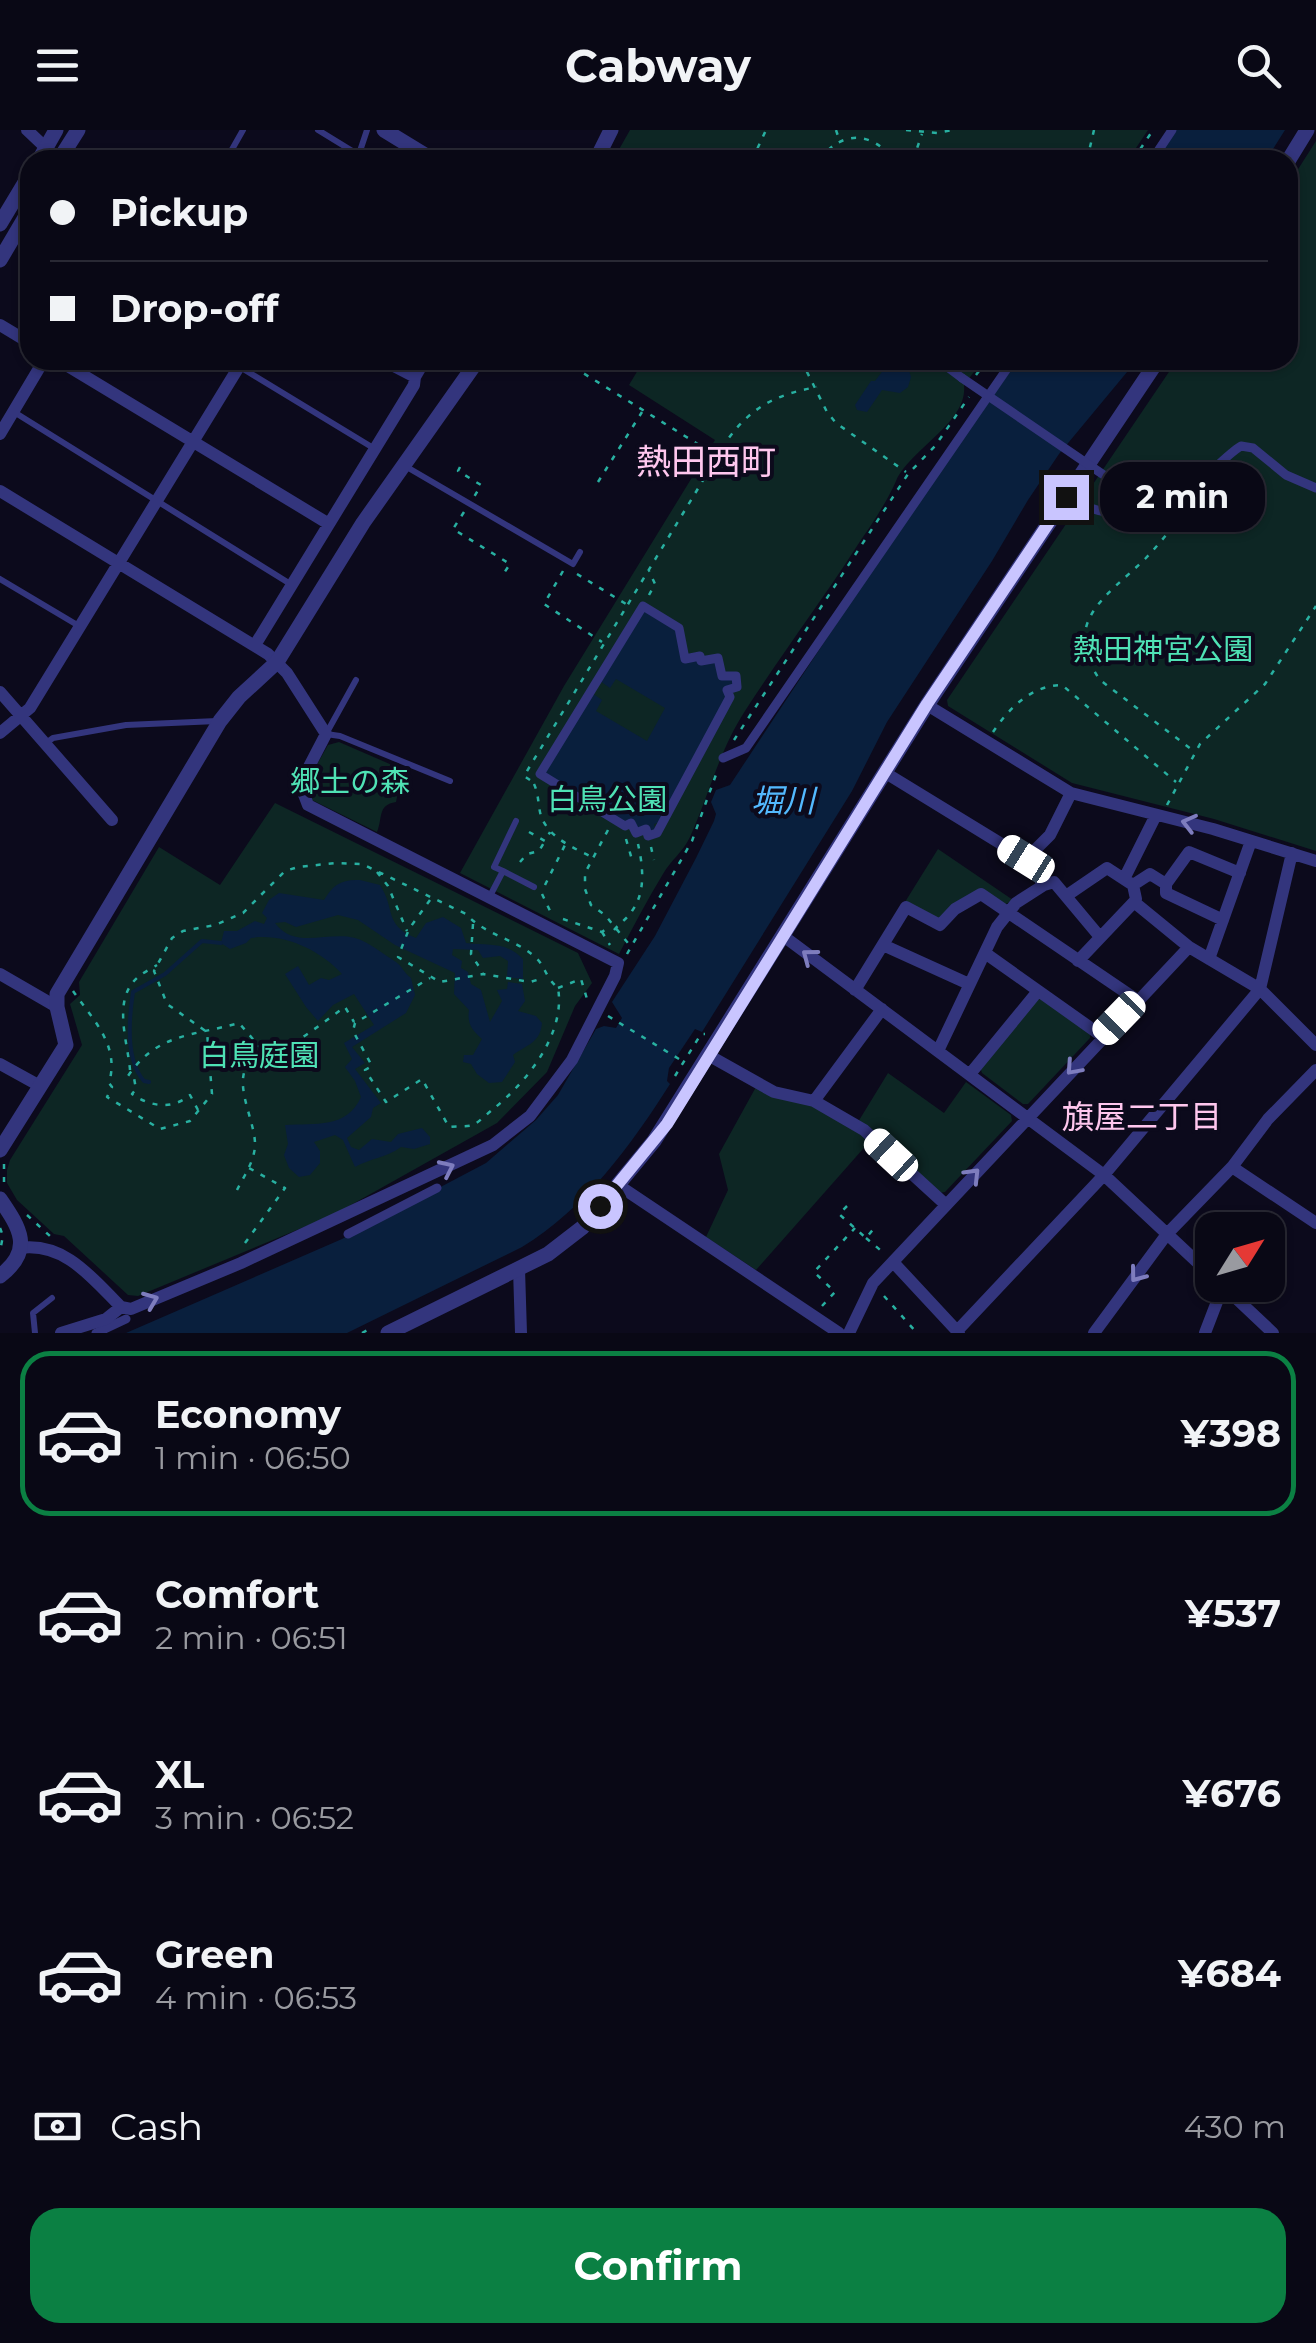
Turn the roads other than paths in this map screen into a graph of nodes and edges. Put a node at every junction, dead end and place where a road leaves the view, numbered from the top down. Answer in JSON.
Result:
{"nodes":[{"id":1,"x":318,"y":130,"type":"edge"},
{"id":2,"x":384,"y":130,"type":"edge"},
{"id":3,"x":349,"y":150,"type":"edge"},
{"id":4,"x":417,"y":150,"type":"edge"},
{"id":5,"x":20,"y":191,"type":"edge"},
{"id":6,"x":0,"y":224,"type":"edge"},
{"id":7,"x":20,"y":226,"type":"edge"},
{"id":8,"x":0,"y":260,"type":"edge"},
{"id":9,"x":38,"y":370,"type":"edge"},
{"id":10,"x":74,"y":370,"type":"edge"},
{"id":11,"x":237,"y":370,"type":"edge"},
{"id":12,"x":252,"y":370,"type":"edge"},
{"id":13,"x":401,"y":370,"type":"edge"},
{"id":14,"x":419,"y":370,"type":"edge"},
{"id":15,"x":471,"y":370,"type":"edge"},
{"id":16,"x":951,"y":370,"type":"edge"},
{"id":17,"x":1004,"y":370,"type":"edge"},
{"id":18,"x":1151,"y":370,"type":"edge"},
{"id":19,"x":415,"y":377,"type":"junction"},
{"id":20,"x":14,"y":412,"type":"junction"},
{"id":21,"x":0,"y":434,"type":"edge"},
{"id":22,"x":193,"y":442,"type":"junction"},
{"id":23,"x":375,"y":449,"type":"junction"},
{"id":24,"x":404,"y":465,"type":"junction"},
{"id":25,"x":1316,"y":488,"type":"edge"},
{"id":26,"x":0,"y":491,"type":"edge"},
{"id":27,"x":1066,"y":497,"type":"junction"},
{"id":28,"x":1174,"y":498,"type":"junction"},
{"id":29,"x":157,"y":501,"type":"junction"},
{"id":30,"x":329,"y":524,"type":"junction"},
{"id":31,"x":580,"y":552,"type":"dead end"},
{"id":32,"x":120,"y":564,"type":"junction"},
{"id":33,"x":0,"y":579,"type":"edge"},
{"id":34,"x":292,"y":585,"type":"junction"},
{"id":35,"x":80,"y":627,"type":"junction"},
{"id":36,"x":255,"y":646,"type":"junction"},
{"id":37,"x":277,"y":662,"type":"junction"},
{"id":38,"x":356,"y":680,"type":"dead end"},
{"id":39,"x":0,"y":692,"type":"edge"},
{"id":40,"x":927,"y":704,"type":"junction"},
{"id":41,"x":20,"y":714,"type":"junction"},
{"id":42,"x":220,"y":721,"type":"junction"},
{"id":43,"x":0,"y":732,"type":"edge"},
{"id":44,"x":326,"y":734,"type":"junction"},
{"id":45,"x":46,"y":743,"type":"junction"},
{"id":46,"x":723,"y":758,"type":"dead end"},
{"id":47,"x":884,"y":772,"type":"junction"},
{"id":48,"x":450,"y":781,"type":"dead end"},
{"id":49,"x":1071,"y":794,"type":"junction"},
{"id":50,"x":1161,"y":811,"type":"junction"},
{"id":51,"x":112,"y":820,"type":"dead end"},
{"id":52,"x":516,"y":821,"type":"dead end"},
{"id":53,"x":648,"y":836,"type":"joint"},
{"id":54,"x":1251,"y":841,"type":"junction"},
{"id":55,"x":1292,"y":854,"type":"junction"},
{"id":56,"x":1026,"y":859,"type":"junction"},
{"id":57,"x":1316,"y":861,"type":"edge"},
{"id":58,"x":503,"y":871,"type":"junction"},
{"id":59,"x":1240,"y":872,"type":"junction"},
{"id":60,"x":1128,"y":882,"type":"junction"},
{"id":61,"x":1166,"y":884,"type":"junction"},
{"id":62,"x":1044,"y":885,"type":"junction"},
{"id":63,"x":538,"y":889,"type":"road end"},
{"id":64,"x":1066,"y":896,"type":"junction"},
{"id":65,"x":490,"y":898,"type":"junction"},
{"id":66,"x":1134,"y":902,"type":"junction"},
{"id":67,"x":1008,"y":912,"type":"junction"},
{"id":68,"x":1222,"y":920,"type":"junction"},
{"id":69,"x":782,"y":936,"type":"junction"},
{"id":70,"x":1100,"y":936,"type":"junction"},
{"id":71,"x":883,"y":945,"type":"junction"},
{"id":72,"x":1189,"y":947,"type":"junction"},
{"id":73,"x":985,"y":953,"type":"junction"},
{"id":74,"x":1209,"y":959,"type":"junction"},
{"id":75,"x":1078,"y":960,"type":"junction"},
{"id":76,"x":0,"y":974,"type":"edge"},
{"id":77,"x":969,"y":984,"type":"junction"},
{"id":78,"x":1260,"y":989,"type":"junction"},
{"id":79,"x":855,"y":990,"type":"junction"},
{"id":80,"x":1038,"y":991,"type":"junction"},
{"id":81,"x":1137,"y":1000,"type":"junction"},
{"id":82,"x":56,"y":1007,"type":"junction"},
{"id":83,"x":882,"y":1010,"type":"junction"},
{"id":84,"x":1316,"y":1024,"type":"edge"},
{"id":85,"x":1102,"y":1036,"type":"junction"},
{"id":86,"x":1313,"y":1042,"type":"edge"},
{"id":87,"x":938,"y":1050,"type":"junction"},
{"id":88,"x":708,"y":1055,"type":"junction"},
{"id":89,"x":0,"y":1064,"type":"edge"},
{"id":90,"x":1316,"y":1070,"type":"edge"},
{"id":91,"x":970,"y":1074,"type":"junction"},
{"id":92,"x":40,"y":1086,"type":"junction"},
{"id":93,"x":814,"y":1101,"type":"junction"},
{"id":94,"x":1028,"y":1117,"type":"junction"},
{"id":95,"x":3,"y":1154,"type":"edge"},
{"id":96,"x":1232,"y":1167,"type":"junction"},
{"id":97,"x":1104,"y":1175,"type":"junction"},
{"id":98,"x":618,"y":1185,"type":"junction"},
{"id":99,"x":437,"y":1188,"type":"dead end"},
{"id":100,"x":3,"y":1196,"type":"edge"},
{"id":101,"x":945,"y":1204,"type":"junction"},
{"id":102,"x":1316,"y":1222,"type":"edge"},
{"id":103,"x":348,"y":1234,"type":"dead end"},
{"id":104,"x":1168,"y":1234,"type":"junction"},
{"id":105,"x":20,"y":1248,"type":"junction"},
{"id":106,"x":889,"y":1259,"type":"junction"},
{"id":107,"x":1195,"y":1260,"type":"edge"},
{"id":108,"x":519,"y":1268,"type":"junction"},
{"id":109,"x":0,"y":1276,"type":"edge"},
{"id":110,"x":52,"y":1298,"type":"dead end"},
{"id":111,"x":1216,"y":1302,"type":"edge"},
{"id":112,"x":1240,"y":1302,"type":"edge"},
{"id":113,"x":123,"y":1313,"type":"junction"},
{"id":114,"x":383,"y":1329,"type":"edge"},
{"id":115,"x":958,"y":1332,"type":"edge"},
{"id":116,"x":34,"y":1333,"type":"edge"},
{"id":117,"x":62,"y":1333,"type":"edge"},
{"id":118,"x":96,"y":1333,"type":"edge"},
{"id":119,"x":521,"y":1333,"type":"edge"},
{"id":120,"x":839,"y":1333,"type":"edge"},
{"id":121,"x":850,"y":1333,"type":"edge"},
{"id":122,"x":1094,"y":1333,"type":"edge"},
{"id":123,"x":1205,"y":1333,"type":"edge"},
{"id":124,"x":1274,"y":1333,"type":"edge"}],
"edges":[{"from":1,"to":3,"type":"lane"},
{"from":2,"to":4,"type":"street"},
{"from":5,"to":6,"type":"street"},
{"from":7,"to":8,"type":"street"},
{"from":9,"to":20,"type":"street"},
{"from":10,"to":22,"type":"street"},
{"from":11,"to":22,"type":"street"},
{"from":12,"to":23,"type":"lane"},
{"from":13,"to":19,"type":"street"},
{"from":14,"to":19,"type":"street"},
{"from":15,"to":24,"type":"street"},
{"from":16,"to":28,"type":"street","bridge":true},
{"from":17,"to":46,"type":"street"},
{"from":18,"to":27,"type":"street"},
{"from":19,"to":23,"type":"street"},
{"from":20,"to":21,"type":"street"},
{"from":20,"to":29,"type":"lane"},
{"from":22,"to":29,"type":"street"},
{"from":22,"to":30,"type":"street"},
{"from":23,"to":30,"type":"street"},
{"from":24,"to":31,"type":"lane"},
{"from":24,"to":37,"type":"street"},
{"from":25,"to":28,"type":"street"},
{"from":26,"to":32,"type":"street"},
{"from":27,"to":28,"type":"street"},
{"from":27,"to":40,"type":"street"},
{"from":29,"to":32,"type":"street"},
{"from":29,"to":34,"type":"lane"},
{"from":30,"to":34,"type":"street"},
{"from":32,"to":35,"type":"street"},
{"from":32,"to":36,"type":"street"},
{"from":33,"to":35,"type":"lane"},
{"from":34,"to":36,"type":"street"},
{"from":35,"to":41,"type":"street"},
{"from":36,"to":37,"type":"street"},
{"from":37,"to":42,"type":"street"},
{"from":37,"to":44,"type":"street"},
{"from":38,"to":44,"type":"lane"},
{"from":39,"to":41,"type":"street"},
{"from":40,"to":47,"type":"street"},
{"from":40,"to":49,"type":"street"},
{"from":41,"to":43,"type":"street"},
{"from":41,"to":45,"type":"street"},
{"from":42,"to":45,"type":"lane"},
{"from":42,"to":82,"type":"street"},
{"from":44,"to":48,"type":"lane"},
{"from":44,"to":65,"type":"street"},
{"from":45,"to":51,"type":"street"},
{"from":47,"to":56,"type":"street"},
{"from":47,"to":69,"type":"street"},
{"from":49,"to":50,"type":"street"},
{"from":49,"to":56,"type":"street"},
{"from":54,"to":50,"type":"street","one_way":true},
{"from":50,"to":60,"type":"street"},
{"from":52,"to":58,"type":"lane"},
{"from":53,"to":53,"type":"street"},
{"from":54,"to":55,"type":"street"},
{"from":54,"to":59,"type":"street"},
{"from":55,"to":57,"type":"street"},
{"from":55,"to":78,"type":"street"},
{"from":56,"to":62,"type":"street"},
{"from":58,"to":63,"type":"lane"},
{"from":58,"to":65,"type":"lane"},
{"from":59,"to":61,"type":"street"},
{"from":59,"to":68,"type":"street"},
{"from":60,"to":61,"type":"street"},
{"from":60,"to":64,"type":"street"},
{"from":60,"to":66,"type":"street"},
{"from":61,"to":68,"type":"street"},
{"from":62,"to":64,"type":"street"},
{"from":62,"to":67,"type":"street"},
{"from":64,"to":70,"type":"street"},
{"from":113,"to":65,"type":"street","one_way":true},
{"from":66,"to":70,"type":"street"},
{"from":66,"to":72,"type":"street"},
{"from":67,"to":71,"type":"street"},
{"from":67,"to":73,"type":"street"},
{"from":67,"to":75,"type":"street"},
{"from":68,"to":74,"type":"street"},
{"from":79,"to":69,"type":"street","one_way":true},
{"from":69,"to":88,"type":"street"},
{"from":70,"to":75,"type":"street"},
{"from":71,"to":77,"type":"street"},
{"from":71,"to":79,"type":"street"},
{"from":72,"to":74,"type":"street"},
{"from":72,"to":81,"type":"street"},
{"from":73,"to":77,"type":"street"},
{"from":73,"to":80,"type":"street"},
{"from":74,"to":78,"type":"street"},
{"from":75,"to":81,"type":"street"},
{"from":76,"to":82,"type":"street"},
{"from":77,"to":87,"type":"street"},
{"from":78,"to":86,"type":"street"},
{"from":78,"to":97,"type":"street"},
{"from":79,"to":83,"type":"street"},
{"from":80,"to":85,"type":"street"},
{"from":80,"to":91,"type":"street"},
{"from":81,"to":85,"type":"street"},
{"from":82,"to":92,"type":"street"},
{"from":83,"to":87,"type":"street"},
{"from":83,"to":93,"type":"street"},
{"from":84,"to":86,"type":"street"},
{"from":85,"to":94,"type":"street","one_way":true},
{"from":87,"to":91,"type":"street"},
{"from":88,"to":93,"type":"street"},
{"from":88,"to":98,"type":"street"},
{"from":89,"to":92,"type":"street"},
{"from":90,"to":96,"type":"street"},
{"from":91,"to":94,"type":"street"},
{"from":92,"to":95,"type":"street"},
{"from":93,"to":101,"type":"street"},
{"from":94,"to":97,"type":"street"},
{"from":101,"to":94,"type":"street","one_way":true},
{"from":96,"to":102,"type":"street"},
{"from":96,"to":104,"type":"street"},
{"from":97,"to":104,"type":"street"},
{"from":97,"to":115,"type":"street"},
{"from":98,"to":108,"type":"street"},
{"from":98,"to":120,"type":"street"},
{"from":99,"to":103,"type":"street"},
{"from":100,"to":105,"type":"street"},
{"from":101,"to":106,"type":"street"},
{"from":104,"to":107,"type":"street"},
{"from":104,"to":122,"type":"street","one_way":true},
{"from":105,"to":109,"type":"street"},
{"from":105,"to":113,"type":"street"},
{"from":106,"to":115,"type":"street"},
{"from":106,"to":121,"type":"street"},
{"from":108,"to":114,"type":"street"},
{"from":108,"to":119,"type":"street"},
{"from":110,"to":116,"type":"lane"},
{"from":111,"to":123,"type":"street"},
{"from":112,"to":124,"type":"street"},
{"from":113,"to":117,"type":"street"},
{"from":113,"to":118,"type":"street"}]}
